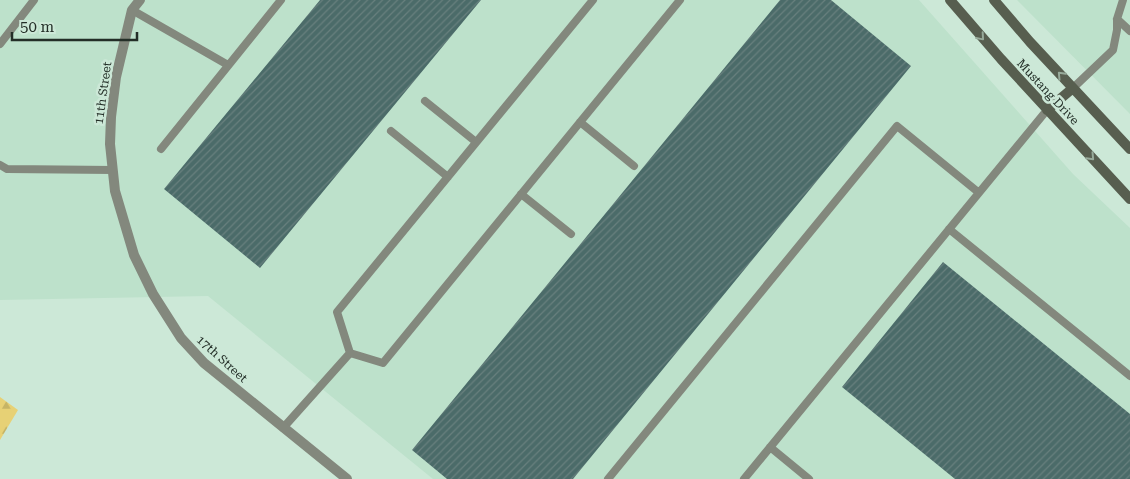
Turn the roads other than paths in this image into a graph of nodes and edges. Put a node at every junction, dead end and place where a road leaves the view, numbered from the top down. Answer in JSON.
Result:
{"nodes":[{"id":1,"x":34,"y":0,"type":"edge"},
{"id":2,"x":140,"y":0,"type":"edge"},
{"id":3,"x":281,"y":0,"type":"edge"},
{"id":4,"x":593,"y":0,"type":"edge"},
{"id":5,"x":680,"y":0,"type":"edge"},
{"id":6,"x":950,"y":0,"type":"edge"},
{"id":7,"x":994,"y":0,"type":"edge"},
{"id":8,"x":1123,"y":0,"type":"edge"},
{"id":9,"x":132,"y":10,"type":"junction"},
{"id":10,"x":1117,"y":19,"type":"junction"},
{"id":11,"x":1130,"y":31,"type":"edge"},
{"id":12,"x":0,"y":44,"type":"edge"},
{"id":13,"x":228,"y":65,"type":"junction"},
{"id":14,"x":1073,"y":88,"type":"junction"},
{"id":15,"x":425,"y":101,"type":"dead end"},
{"id":16,"x":1047,"y":110,"type":"junction"},
{"id":17,"x":580,"y":122,"type":"junction"},
{"id":18,"x":391,"y":131,"type":"dead end"},
{"id":19,"x":476,"y":142,"type":"junction"},
{"id":20,"x":161,"y":149,"type":"dead end"},
{"id":21,"x":1130,"y":149,"type":"edge"},
{"id":22,"x":0,"y":165,"type":"edge"},
{"id":23,"x":634,"y":166,"type":"dead end"},
{"id":24,"x":112,"y":167,"type":"junction"},
{"id":25,"x":448,"y":177,"type":"junction"},
{"id":26,"x":978,"y":192,"type":"junction"},
{"id":27,"x":521,"y":194,"type":"junction"},
{"id":28,"x":1130,"y":199,"type":"edge"},
{"id":29,"x":949,"y":229,"type":"junction"},
{"id":30,"x":571,"y":234,"type":"dead end"},
{"id":31,"x":350,"y":353,"type":"junction"},
{"id":32,"x":1130,"y":376,"type":"edge"},
{"id":33,"x":283,"y":428,"type":"junction"},
{"id":34,"x":770,"y":447,"type":"junction"},
{"id":35,"x":347,"y":479,"type":"edge"},
{"id":36,"x":608,"y":479,"type":"edge"},
{"id":37,"x":744,"y":479,"type":"edge"},
{"id":38,"x":809,"y":479,"type":"edge"}],
"edges":[{"from":1,"to":12,"type":"lane"},
{"from":2,"to":9,"type":"street","name":"11th Street"},
{"from":3,"to":13,"type":"lane"},
{"from":4,"to":19,"type":"lane"},
{"from":5,"to":17,"type":"lane"},
{"from":6,"to":16,"type":"main road","name":"Mustang Drive","one_way":true},
{"from":14,"to":7,"type":"main road","name":"Mustang Drive","one_way":true},
{"from":8,"to":10,"type":"lane"},
{"from":9,"to":13,"type":"lane"},
{"from":9,"to":24,"type":"street","name":"11th Street"},
{"from":10,"to":11,"type":"lane"},
{"from":10,"to":14,"type":"lane"},
{"from":13,"to":20,"type":"lane"},
{"from":14,"to":16,"type":"main road"},
{"from":14,"to":21,"type":"main road","name":"Mustang Drive"},
{"from":15,"to":19,"type":"lane"},
{"from":16,"to":26,"type":"lane"},
{"from":16,"to":28,"type":"main road","name":"Mustang Drive","one_way":true},
{"from":17,"to":23,"type":"lane"},
{"from":17,"to":27,"type":"lane"},
{"from":18,"to":25,"type":"lane"},
{"from":19,"to":25,"type":"lane"},
{"from":22,"to":24,"type":"lane"},
{"from":24,"to":33,"type":"street","name":"17th Street"},
{"from":25,"to":31,"type":"lane"},
{"from":26,"to":29,"type":"lane"},
{"from":26,"to":36,"type":"lane"},
{"from":27,"to":30,"type":"lane"},
{"from":27,"to":31,"type":"lane"},
{"from":29,"to":32,"type":"lane"},
{"from":29,"to":34,"type":"lane"},
{"from":31,"to":33,"type":"lane"},
{"from":33,"to":35,"type":"street","name":"17th Street"},
{"from":34,"to":37,"type":"lane"},
{"from":34,"to":38,"type":"lane"}]}
